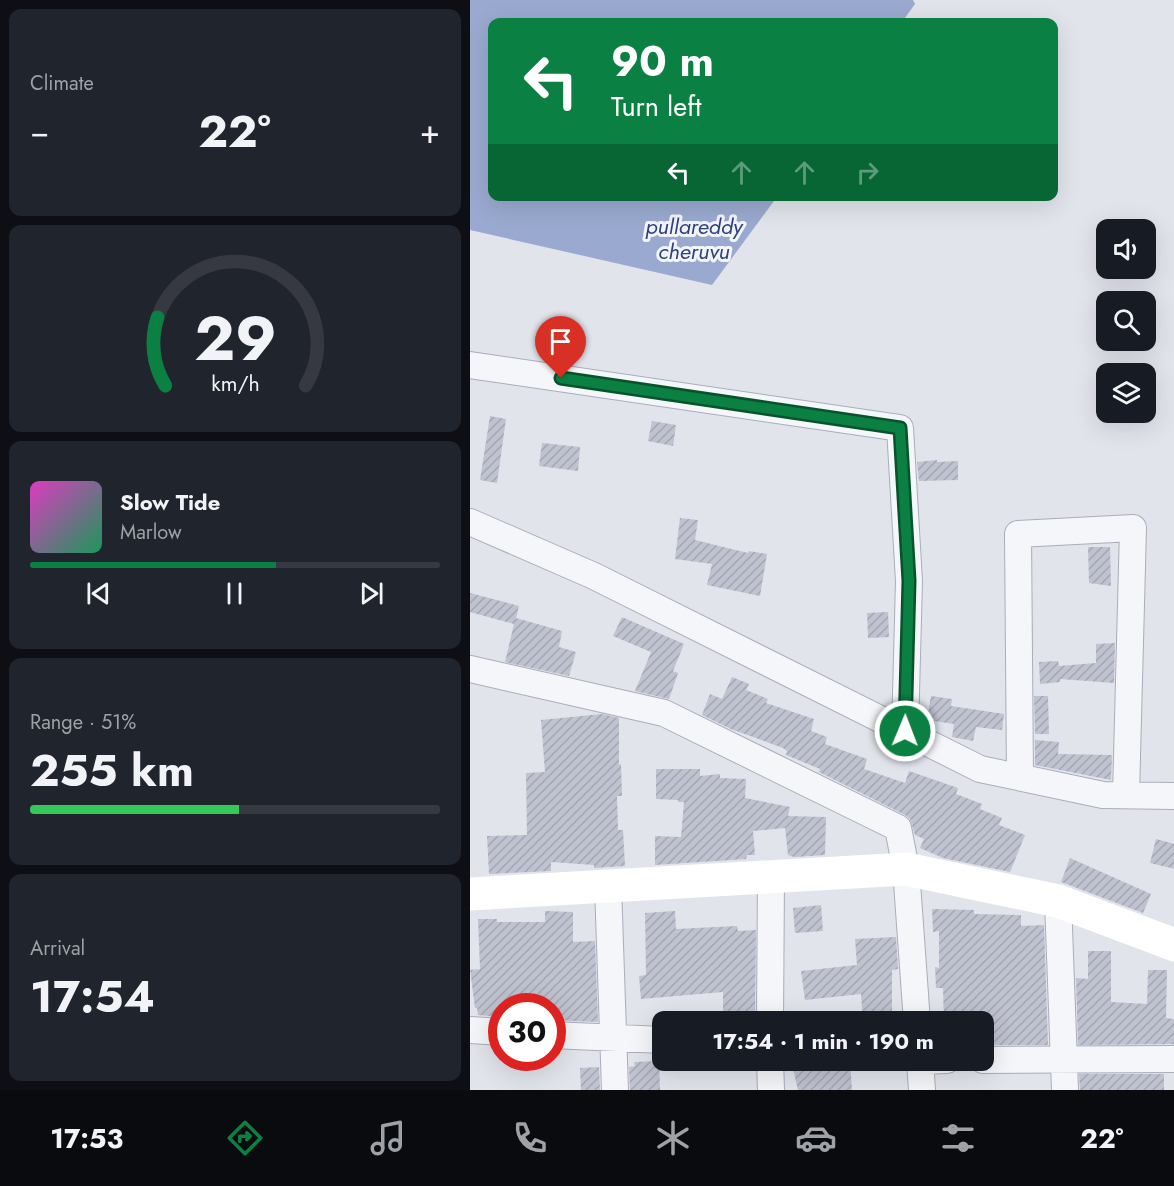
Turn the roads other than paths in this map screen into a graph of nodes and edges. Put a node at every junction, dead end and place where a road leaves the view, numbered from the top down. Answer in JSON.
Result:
{"nodes":[{"id":1,"x":470,"y":365,"type":"edge"},
{"id":2,"x":470,"y":522,"type":"edge"},
{"id":3,"x":470,"y":669,"type":"edge"},
{"id":4,"x":905,"y":731,"type":"junction"},
{"id":5,"x":1020,"y":777,"type":"junction"},
{"id":6,"x":1126,"y":795,"type":"junction"},
{"id":7,"x":1175,"y":796,"type":"edge"},
{"id":8,"x":906,"y":869,"type":"junction"},
{"id":9,"x":771,"y":877,"type":"junction"},
{"id":10,"x":608,"y":886,"type":"junction"},
{"id":11,"x":470,"y":894,"type":"edge"},
{"id":12,"x":1058,"y":901,"type":"junction"},
{"id":13,"x":1175,"y":945,"type":"edge"},
{"id":14,"x":770,"y":1011,"type":"edge"},
{"id":15,"x":916,"y":1011,"type":"edge"},
{"id":16,"x":470,"y":1030,"type":"edge"},
{"id":17,"x":488,"y":1031,"type":"edge"},
{"id":18,"x":566,"y":1036,"type":"edge"},
{"id":19,"x":613,"y":1038,"type":"junction"},
{"id":20,"x":652,"y":1040,"type":"edge"},
{"id":21,"x":1175,"y":1059,"type":"edge"},
{"id":22,"x":994,"y":1060,"type":"edge"},
{"id":23,"x":1064,"y":1060,"type":"junction"},
{"id":24,"x":770,"y":1071,"type":"edge"},
{"id":25,"x":921,"y":1071,"type":"edge"},
{"id":26,"x":615,"y":1090,"type":"edge"},
{"id":27,"x":771,"y":1090,"type":"edge"},
{"id":28,"x":922,"y":1090,"type":"edge"},
{"id":29,"x":1065,"y":1090,"type":"edge"}],
"edges":[{"from":1,"to":4,"type":"street"},
{"from":2,"to":4,"type":"street"},
{"from":3,"to":8,"type":"street"},
{"from":4,"to":5,"type":"street"},
{"from":5,"to":6,"type":"street"},
{"from":5,"to":6,"type":"street"},
{"from":6,"to":7,"type":"street"},
{"from":8,"to":9,"type":"main road"},
{"from":8,"to":12,"type":"main road"},
{"from":8,"to":15,"type":"street"},
{"from":9,"to":10,"type":"main road"},
{"from":9,"to":14,"type":"street"},
{"from":10,"to":11,"type":"main road"},
{"from":10,"to":19,"type":"street"},
{"from":12,"to":13,"type":"main road"},
{"from":12,"to":23,"type":"street"},
{"from":16,"to":17,"type":"street"},
{"from":18,"to":19,"type":"street"},
{"from":19,"to":20,"type":"street"},
{"from":19,"to":26,"type":"street"},
{"from":21,"to":23,"type":"street"},
{"from":22,"to":23,"type":"street"},
{"from":23,"to":29,"type":"street"},
{"from":24,"to":27,"type":"street"},
{"from":25,"to":28,"type":"street"}]}
